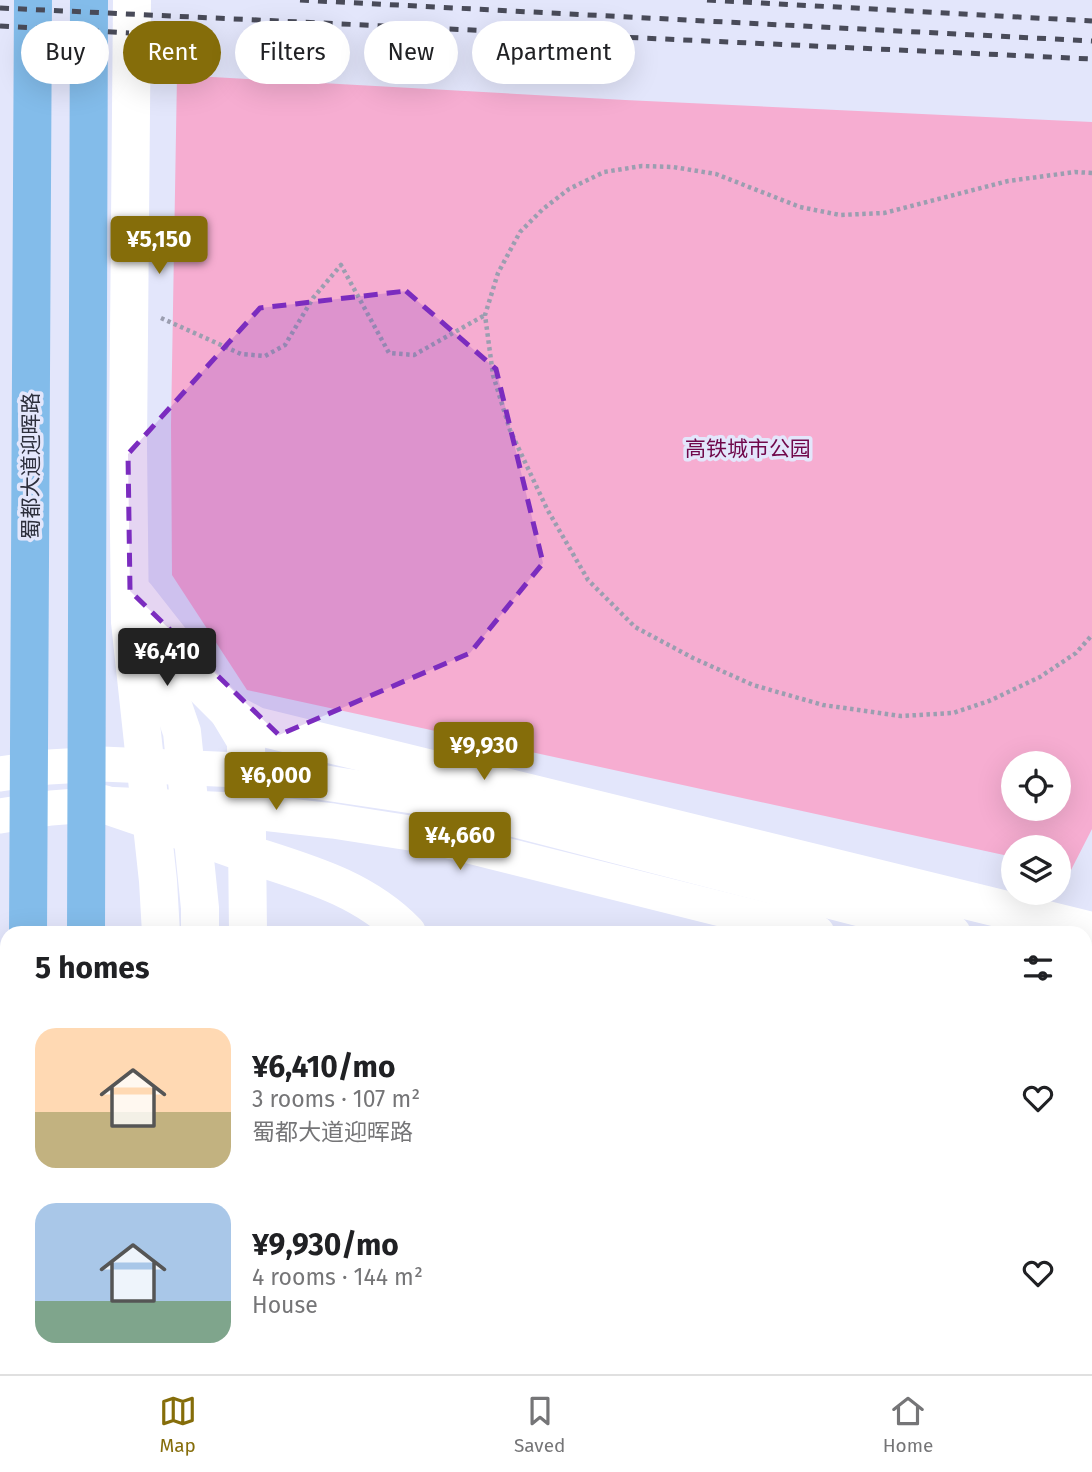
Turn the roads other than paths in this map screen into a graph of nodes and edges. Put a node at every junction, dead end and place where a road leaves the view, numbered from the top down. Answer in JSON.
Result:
{"nodes":[{"id":1,"x":33,"y":0,"type":"edge"},
{"id":2,"x":89,"y":0,"type":"edge"},
{"id":3,"x":132,"y":0,"type":"edge"},
{"id":4,"x":128,"y":445,"type":"junction"},
{"id":5,"x":136,"y":596,"type":"junction"},
{"id":6,"x":228,"y":711,"type":"junction"},
{"id":7,"x":0,"y":774,"type":"edge"},
{"id":8,"x":103,"y":804,"type":"junction"},
{"id":9,"x":0,"y":816,"type":"edge"},
{"id":10,"x":200,"y":920,"type":"edge"},
{"id":11,"x":28,"y":926,"type":"edge"},
{"id":12,"x":86,"y":926,"type":"edge"},
{"id":13,"x":161,"y":926,"type":"edge"},
{"id":14,"x":248,"y":926,"type":"edge"},
{"id":15,"x":400,"y":926,"type":"edge"},
{"id":16,"x":789,"y":926,"type":"edge"},
{"id":17,"x":926,"y":926,"type":"edge"},
{"id":18,"x":1072,"y":926,"type":"edge"}],
"edges":[{"from":1,"to":11,"type":"highway","name":"蜀都大道迎晖路"},
{"from":2,"to":12,"type":"highway"},
{"from":3,"to":4,"type":"main road"},
{"from":4,"to":5,"type":"main road"},
{"from":4,"to":13,"type":"main road"},
{"from":5,"to":6,"type":"main road"},
{"from":5,"to":10,"type":"main road"},
{"from":6,"to":14,"type":"main road"},
{"from":6,"to":18,"type":"main road"},
{"from":7,"to":17,"type":"street"},
{"from":8,"to":9,"type":"street"},
{"from":8,"to":15,"type":"main road"},
{"from":8,"to":16,"type":"street"}]}
